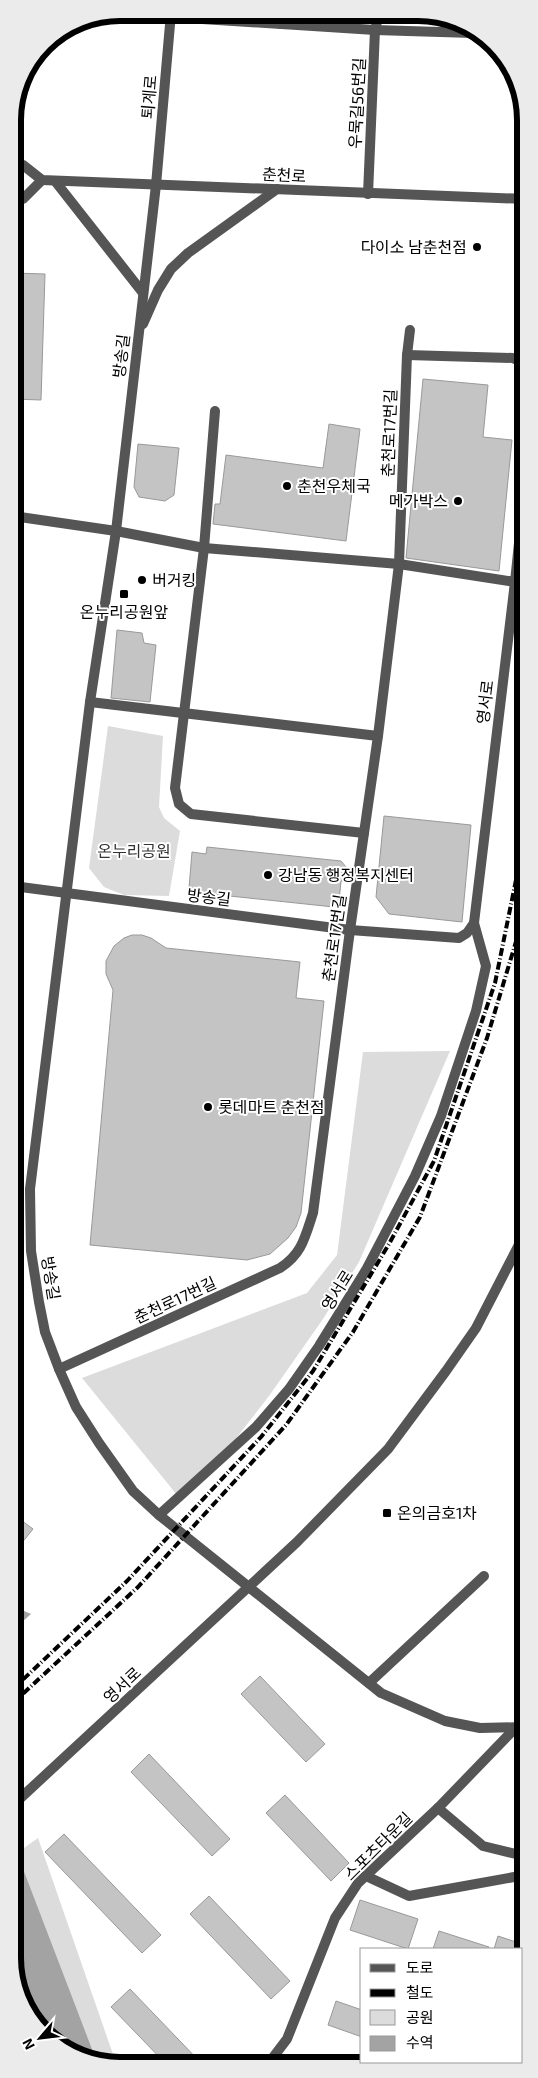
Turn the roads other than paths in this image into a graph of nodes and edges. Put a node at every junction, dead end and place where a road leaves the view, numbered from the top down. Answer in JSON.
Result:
{"nodes":[{"id":1,"x":170,"y":21,"type":"edge"},
{"id":2,"x":299,"y":21,"type":"edge"},
{"id":3,"x":377,"y":21,"type":"edge"},
{"id":4,"x":375,"y":30,"type":"junction"},
{"id":5,"x":462,"y":32,"type":"edge"},
{"id":6,"x":21,"y":165,"type":"edge"},
{"id":7,"x":42,"y":180,"type":"junction"},
{"id":8,"x":55,"y":181,"type":"junction"},
{"id":9,"x":156,"y":185,"type":"junction"},
{"id":10,"x":278,"y":189,"type":"junction"},
{"id":11,"x":368,"y":194,"type":"junction"},
{"id":12,"x":21,"y":199,"type":"edge"},
{"id":13,"x":517,"y":199,"type":"edge"},
{"id":14,"x":144,"y":293,"type":"junction"},
{"id":15,"x":410,"y":330,"type":"dead end"},
{"id":16,"x":139,"y":334,"type":"junction"},
{"id":17,"x":407,"y":355,"type":"junction"},
{"id":18,"x":517,"y":360,"type":"edge"},
{"id":19,"x":215,"y":411,"type":"dead end"},
{"id":20,"x":21,"y":517,"type":"edge"},
{"id":21,"x":116,"y":531,"type":"junction"},
{"id":22,"x":204,"y":548,"type":"junction"},
{"id":23,"x":517,"y":562,"type":"edge"},
{"id":24,"x":399,"y":564,"type":"junction"},
{"id":25,"x":515,"y":582,"type":"junction"},
{"id":26,"x":90,"y":702,"type":"junction"},
{"id":27,"x":184,"y":712,"type":"junction"},
{"id":28,"x":378,"y":736,"type":"junction"},
{"id":29,"x":364,"y":833,"type":"junction"},
{"id":30,"x":21,"y":887,"type":"edge"},
{"id":31,"x":66,"y":893,"type":"junction"},
{"id":32,"x":474,"y":923,"type":"junction"},
{"id":33,"x":350,"y":930,"type":"junction"},
{"id":34,"x":517,"y":1249,"type":"edge"},
{"id":35,"x":59,"y":1369,"type":"junction"},
{"id":36,"x":159,"y":1515,"type":"junction"},
{"id":37,"x":484,"y":1576,"type":"dead end"},
{"id":38,"x":248,"y":1585,"type":"junction"},
{"id":39,"x":369,"y":1683,"type":"junction"},
{"id":40,"x":517,"y":1727,"type":"edge"},
{"id":41,"x":517,"y":1731,"type":"edge"},
{"id":42,"x":21,"y":1798,"type":"edge"},
{"id":43,"x":438,"y":1808,"type":"junction"},
{"id":44,"x":517,"y":1854,"type":"edge"},
{"id":45,"x":366,"y":1876,"type":"junction"},
{"id":46,"x":517,"y":1876,"type":"edge"},
{"id":47,"x":273,"y":2057,"type":"edge"}],
"edges":[{"from":1,"to":9,"type":"street","name":"퇴계로"},
{"from":2,"to":4,"type":"street"},
{"from":3,"to":4,"type":"street","name":"우묵길56번길"},
{"from":4,"to":5,"type":"street"},
{"from":4,"to":11,"type":"street","name":"우묵길56번길"},
{"from":6,"to":7,"type":"street"},
{"from":7,"to":8,"type":"street","name":"춘천로"},
{"from":7,"to":12,"type":"street"},
{"from":8,"to":9,"type":"street","name":"춘천로"},
{"from":8,"to":14,"type":"street"},
{"from":9,"to":10,"type":"street","name":"춘천로"},
{"from":9,"to":14,"type":"street","name":"방송길"},
{"from":10,"to":11,"type":"street","name":"춘천로"},
{"from":10,"to":16,"type":"street"},
{"from":11,"to":13,"type":"street","name":"춘천로"},
{"from":14,"to":16,"type":"street","name":"방송길"},
{"from":15,"to":17,"type":"street","name":"춘천로17번길"},
{"from":16,"to":21,"type":"street","name":"방송길"},
{"from":17,"to":18,"type":"street"},
{"from":17,"to":24,"type":"street","name":"춘천로17번길"},
{"from":19,"to":22,"type":"street"},
{"from":20,"to":21,"type":"street"},
{"from":21,"to":22,"type":"street"},
{"from":21,"to":26,"type":"street","name":"방송길"},
{"from":22,"to":24,"type":"street"},
{"from":22,"to":27,"type":"street"},
{"from":23,"to":25,"type":"street","name":"영서로"},
{"from":24,"to":25,"type":"street"},
{"from":24,"to":28,"type":"street","name":"춘천로17번길"},
{"from":25,"to":32,"type":"street","name":"영서로"},
{"from":26,"to":27,"type":"street"},
{"from":26,"to":31,"type":"street","name":"방송길"},
{"from":27,"to":28,"type":"street"},
{"from":27,"to":29,"type":"street"},
{"from":28,"to":29,"type":"street","name":"춘천로17번길"},
{"from":29,"to":33,"type":"street","name":"춘천로17번길"},
{"from":30,"to":31,"type":"street","name":"방송길"},
{"from":31,"to":33,"type":"street","name":"방송길"},
{"from":31,"to":35,"type":"street","name":"방송길"},
{"from":32,"to":33,"type":"street"},
{"from":32,"to":36,"type":"street","name":"영서로"},
{"from":33,"to":35,"type":"street","name":"춘천로17번길"},
{"from":34,"to":38,"type":"street","name":"영서로"},
{"from":35,"to":36,"type":"street","name":"방송길"},
{"from":36,"to":38,"type":"street"},
{"from":37,"to":39,"type":"street"},
{"from":38,"to":39,"type":"street"},
{"from":38,"to":42,"type":"street","name":"영서로"},
{"from":39,"to":40,"type":"street"},
{"from":41,"to":43,"type":"street","name":"스포츠타운길"},
{"from":43,"to":44,"type":"street"},
{"from":43,"to":45,"type":"street","name":"스포츠타운길"},
{"from":45,"to":46,"type":"street"},
{"from":45,"to":47,"type":"street","name":"스포츠타운길"}]}
